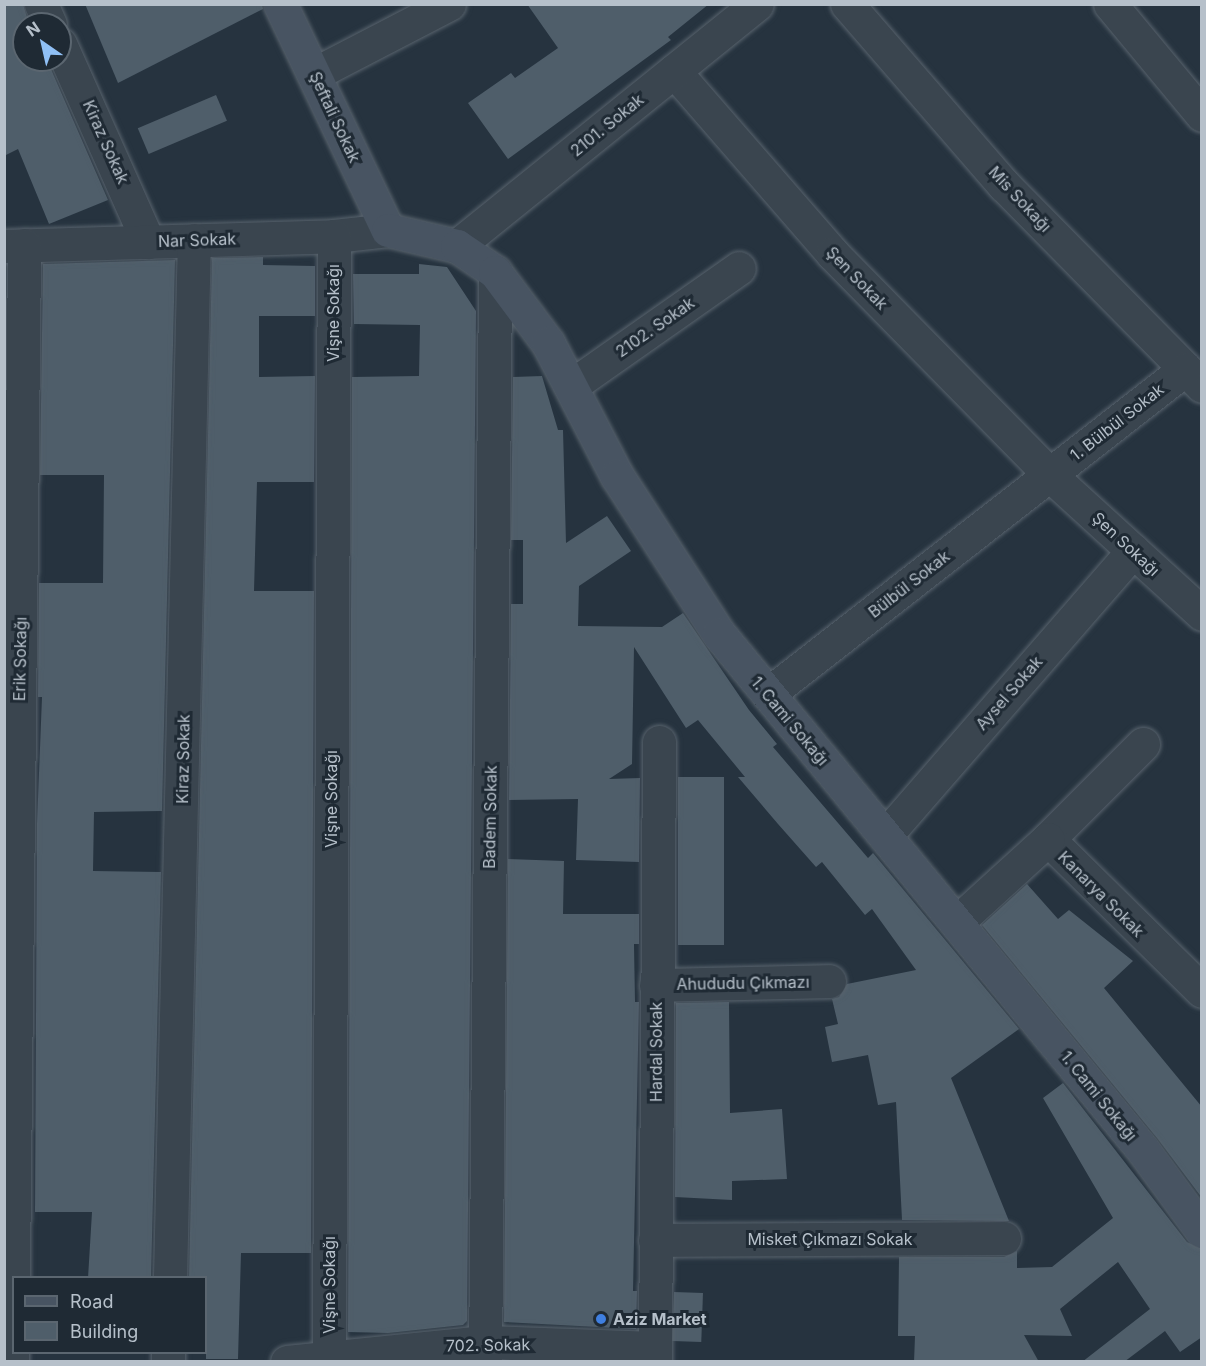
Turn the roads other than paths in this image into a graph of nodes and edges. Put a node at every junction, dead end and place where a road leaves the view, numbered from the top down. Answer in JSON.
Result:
{"nodes":[{"id":1,"x":280,"y":4,"type":"edge"},
{"id":2,"x":449,"y":4,"type":"edge"},
{"id":3,"x":757,"y":4,"type":"edge"},
{"id":4,"x":847,"y":4,"type":"edge"},
{"id":5,"x":1110,"y":4,"type":"edge"},
{"id":6,"x":72,"y":71,"type":"edge"},
{"id":7,"x":674,"y":71,"type":"junction"},
{"id":8,"x":314,"y":74,"type":"junction"},
{"id":9,"x":1202,"y":115,"type":"edge"},
{"id":10,"x":388,"y":230,"type":"junction"},
{"id":11,"x":334,"y":236,"type":"junction"},
{"id":12,"x":194,"y":240,"type":"junction"},
{"id":13,"x":148,"y":242,"type":"junction"},
{"id":14,"x":14,"y":246,"type":"edge"},
{"id":15,"x":457,"y":246,"type":"junction"},
{"id":16,"x":739,"y":268,"type":"dead end"},
{"id":17,"x":495,"y":272,"type":"junction"},
{"id":18,"x":1193,"y":377,"type":"edge"},
{"id":19,"x":571,"y":386,"type":"junction"},
{"id":20,"x":1050,"y":475,"type":"junction"},
{"id":21,"x":1133,"y":551,"type":"junction"},
{"id":22,"x":1202,"y":614,"type":"edge"},
{"id":23,"x":768,"y":694,"type":"junction"},
{"id":24,"x":659,"y":742,"type":"dead end"},
{"id":25,"x":1143,"y":744,"type":"dead end"},
{"id":26,"x":885,"y":836,"type":"junction"},
{"id":27,"x":1048,"y":839,"type":"junction"},
{"id":28,"x":957,"y":922,"type":"junction"},
{"id":29,"x":829,"y":981,"type":"dead end"},
{"id":30,"x":656,"y":985,"type":"junction"},
{"id":31,"x":1202,"y":991,"type":"edge"},
{"id":32,"x":1202,"y":1231,"type":"edge"},
{"id":33,"x":1004,"y":1238,"type":"dead end"},
{"id":34,"x":656,"y":1240,"type":"junction"},
{"id":35,"x":12,"y":1276,"type":"edge"},
{"id":36,"x":170,"y":1276,"type":"edge"},
{"id":37,"x":485,"y":1352,"type":"edge"},
{"id":38,"x":655,"y":1355,"type":"edge"},
{"id":39,"x":329,"y":1358,"type":"edge"},
{"id":40,"x":287,"y":1362,"type":"edge"}],
"edges":[{"from":1,"to":8,"type":"street","name":"Şeftali Sokak"},
{"from":2,"to":8,"type":"street"},
{"from":3,"to":7,"type":"street","name":"2101. Sokak"},
{"from":4,"to":18,"type":"street","name":"Mis Sokağı"},
{"from":5,"to":9,"type":"street"},
{"from":6,"to":13,"type":"street","name":"Kiraz Sokak"},
{"from":7,"to":15,"type":"street","name":"2101. Sokak"},
{"from":7,"to":20,"type":"street","name":"Şen Sokak"},
{"from":8,"to":10,"type":"street","name":"Şeftali Sokak"},
{"from":10,"to":11,"type":"street","name":"Nar Sokak"},
{"from":10,"to":15,"type":"street","name":"1. Cami Sokağı"},
{"from":11,"to":12,"type":"street","name":"Nar Sokak"},
{"from":11,"to":39,"type":"street","name":"Vişne Sokağı"},
{"from":12,"to":13,"type":"street","name":"Nar Sokak"},
{"from":12,"to":36,"type":"street","name":"Kiraz Sokak"},
{"from":13,"to":14,"type":"street","name":"Nar Sokak"},
{"from":14,"to":35,"type":"street","name":"Erik Sokağı"},
{"from":15,"to":17,"type":"street","name":"1. Cami Sokağı"},
{"from":16,"to":19,"type":"street","name":"2102. Sokak"},
{"from":17,"to":19,"type":"street","name":"1. Cami Sokağı"},
{"from":17,"to":37,"type":"street","name":"Badem Sokak"},
{"from":18,"to":20,"type":"street","name":"1. Bülbül Sokak"},
{"from":19,"to":23,"type":"street","name":"1. Cami Sokağı"},
{"from":20,"to":21,"type":"street","name":"Şen Sokağı"},
{"from":20,"to":23,"type":"street","name":"Bülbül Sokak"},
{"from":21,"to":22,"type":"street","name":"Şen Sokağı"},
{"from":21,"to":26,"type":"street","name":"Aysel Sokak"},
{"from":23,"to":26,"type":"street","name":"1. Cami Sokağı"},
{"from":24,"to":30,"type":"street","name":"Hardal Sokak"},
{"from":25,"to":27,"type":"street","name":"Kanarya Sokak"},
{"from":26,"to":28,"type":"street","name":"1. Cami Sokağı"},
{"from":27,"to":28,"type":"street"},
{"from":27,"to":31,"type":"street","name":"Kanarya Sokak"},
{"from":28,"to":32,"type":"street","name":"1. Cami Sokağı"},
{"from":29,"to":30,"type":"street","name":"Ahududu Çıkmazı"},
{"from":30,"to":34,"type":"street","name":"Hardal Sokak"},
{"from":33,"to":34,"type":"street","name":"Misket Çıkmazı Sokak"},
{"from":34,"to":38,"type":"street","name":"Hardal Sokak"},
{"from":37,"to":38,"type":"street","name":"702. Sokak"},
{"from":37,"to":39,"type":"street","name":"702. Sokak"},
{"from":39,"to":40,"type":"street","name":"702. Sokak"}]}
